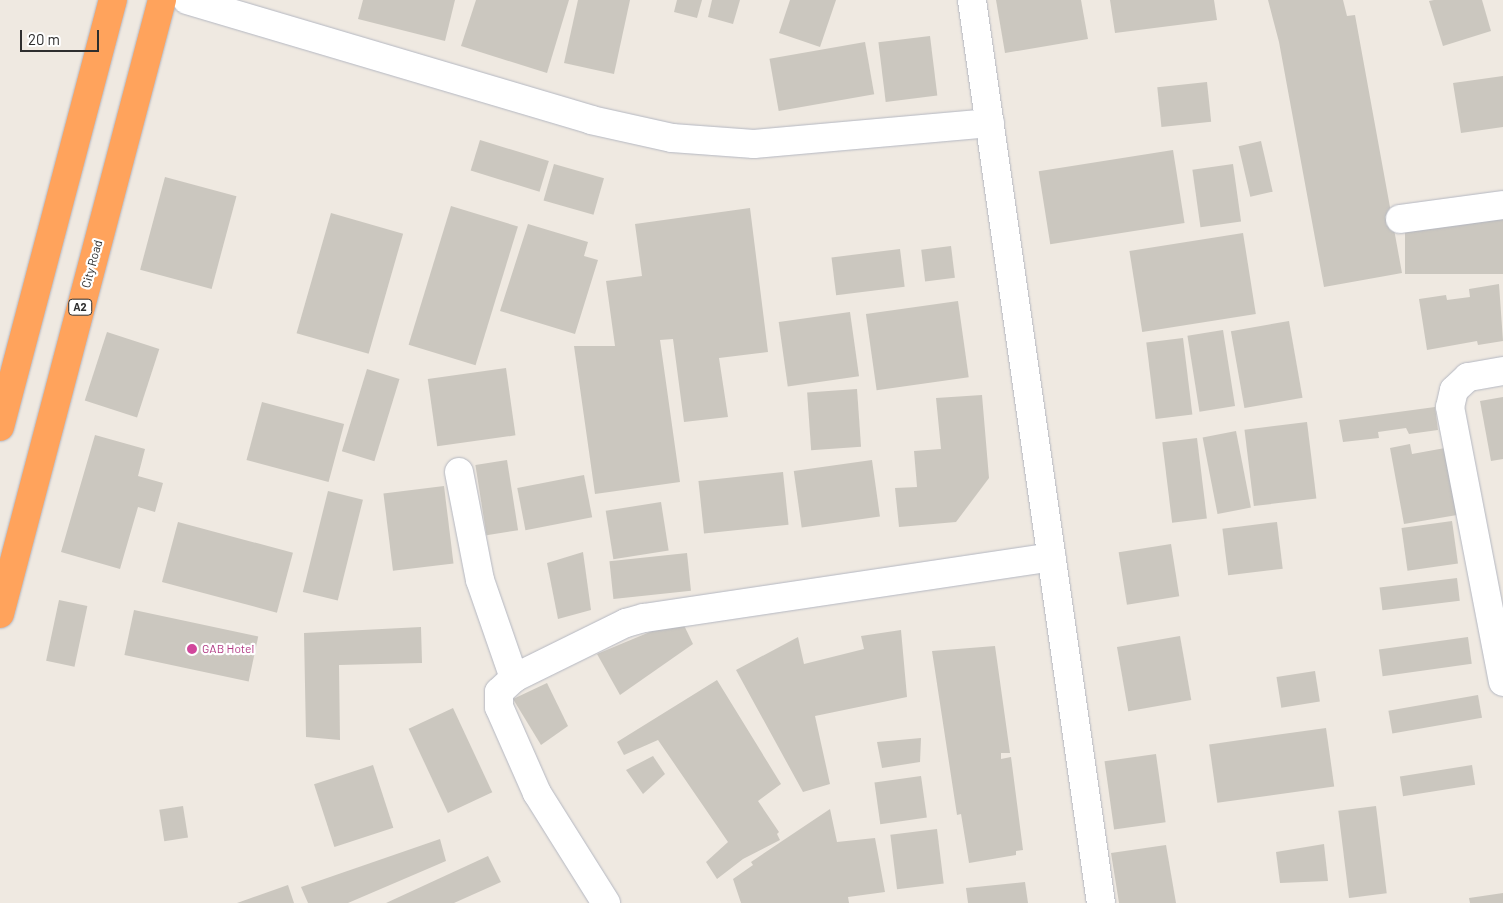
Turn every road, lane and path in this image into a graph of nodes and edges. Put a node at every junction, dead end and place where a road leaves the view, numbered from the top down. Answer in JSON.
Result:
{"nodes":[{"id":1,"x":113,"y":0,"type":"edge"},
{"id":2,"x":162,"y":0,"type":"edge"},
{"id":3,"x":187,"y":0,"type":"edge"},
{"id":4,"x":972,"y":0,"type":"edge"},
{"id":5,"x":990,"y":123,"type":"junction"},
{"id":6,"x":1503,"y":205,"type":"edge"},
{"id":7,"x":1400,"y":219,"type":"dead end"},
{"id":8,"x":1503,"y":371,"type":"edge"},
{"id":9,"x":0,"y":427,"type":"edge"},
{"id":10,"x":459,"y":472,"type":"dead end"},
{"id":11,"x":1051,"y":557,"type":"junction"},
{"id":12,"x":0,"y":614,"type":"edge"},
{"id":13,"x":514,"y":678,"type":"junction"},
{"id":14,"x":1503,"y":682,"type":"edge"},
{"id":15,"x":606,"y":903,"type":"edge"},
{"id":16,"x":1101,"y":903,"type":"edge"}],
"edges":[{"from":1,"to":9,"type":"highway"},
{"from":2,"to":12,"type":"highway","name":"City Road","number":"A2"},
{"from":3,"to":5,"type":"street"},
{"from":4,"to":5,"type":"street"},
{"from":5,"to":11,"type":"street"},
{"from":6,"to":7,"type":"street"},
{"from":8,"to":14,"type":"street"},
{"from":10,"to":13,"type":"street"},
{"from":11,"to":13,"type":"street"},
{"from":11,"to":16,"type":"street"},
{"from":13,"to":15,"type":"street"}]}
